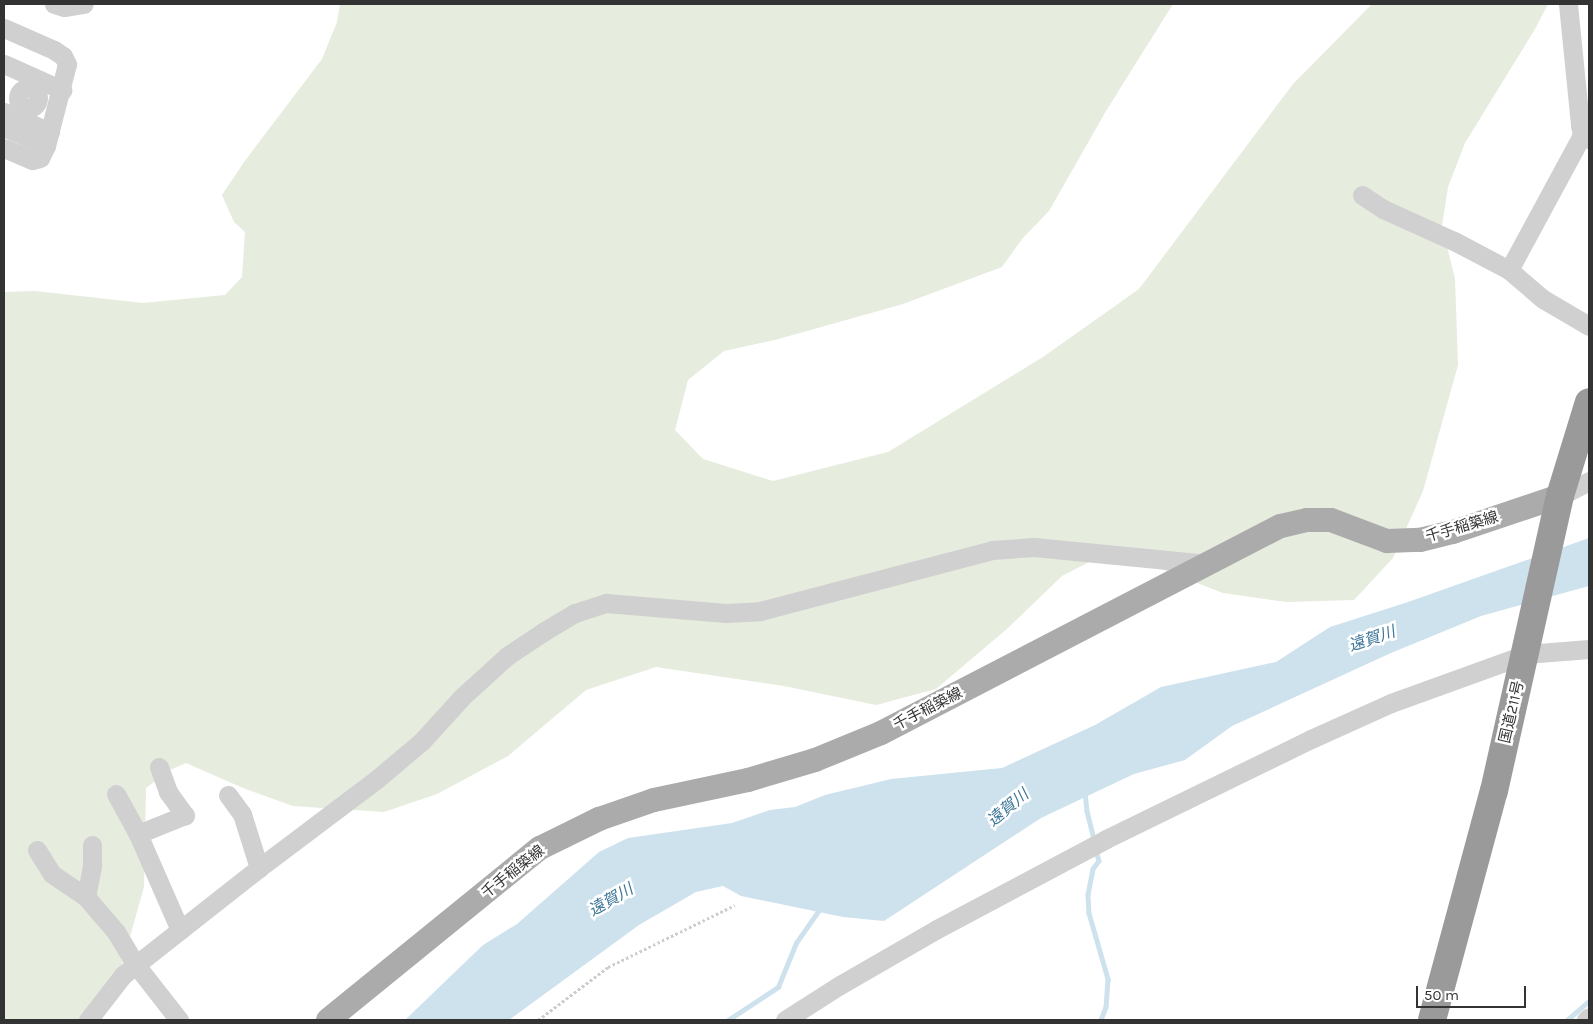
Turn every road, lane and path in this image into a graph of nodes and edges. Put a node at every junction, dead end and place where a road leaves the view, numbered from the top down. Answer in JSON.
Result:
{"nodes":[{"id":1,"x":54,"y":4,"type":"edge"},
{"id":2,"x":84,"y":4,"type":"edge"},
{"id":3,"x":1568,"y":4,"type":"edge"},
{"id":4,"x":5,"y":32,"type":"edge"},
{"id":5,"x":4,"y":64,"type":"edge"},
{"id":6,"x":4,"y":81,"type":"edge"},
{"id":7,"x":62,"y":90,"type":"junction"},
{"id":8,"x":11,"y":96,"type":"edge"},
{"id":9,"x":56,"y":110,"type":"junction"},
{"id":10,"x":4,"y":112,"type":"edge"},
{"id":11,"x":4,"y":127,"type":"edge"},
{"id":12,"x":1586,"y":137,"type":"edge"},
{"id":13,"x":48,"y":139,"type":"junction"},
{"id":14,"x":4,"y":148,"type":"edge"},
{"id":15,"x":1362,"y":195,"type":"dead end"},
{"id":16,"x":1509,"y":270,"type":"junction"},
{"id":17,"x":1589,"y":326,"type":"edge"},
{"id":18,"x":1589,"y":402,"type":"edge"},
{"id":19,"x":1589,"y":481,"type":"edge"},
{"id":20,"x":1560,"y":496,"type":"junction"},
{"id":21,"x":1208,"y":564,"type":"junction"},
{"id":22,"x":1528,"y":646,"type":"junction"},
{"id":23,"x":1589,"y":649,"type":"edge"},
{"id":24,"x":159,"y":767,"type":"dead end"},
{"id":25,"x":116,"y":794,"type":"dead end"},
{"id":26,"x":228,"y":795,"type":"dead end"},
{"id":27,"x":138,"y":834,"type":"junction"},
{"id":28,"x":92,"y":845,"type":"dead end"},
{"id":29,"x":37,"y":850,"type":"dead end"},
{"id":30,"x":259,"y":868,"type":"junction"},
{"id":31,"x":86,"y":897,"type":"junction"},
{"id":32,"x":735,"y":905,"type":"dead end"},
{"id":33,"x":180,"y":930,"type":"junction"},
{"id":34,"x":136,"y":965,"type":"junction"},
{"id":35,"x":1589,"y":1017,"type":"edge"},
{"id":36,"x":88,"y":1020,"type":"edge"},
{"id":37,"x":179,"y":1020,"type":"edge"},
{"id":38,"x":328,"y":1020,"type":"edge"},
{"id":39,"x":538,"y":1020,"type":"edge"},
{"id":40,"x":785,"y":1020,"type":"edge"},
{"id":41,"x":1432,"y":1020,"type":"edge"},
{"id":42,"x":1586,"y":1020,"type":"edge"}],
"edges":[{"from":1,"to":2,"type":"street"},
{"from":3,"to":12,"type":"street"},
{"from":4,"to":7,"type":"street"},
{"from":5,"to":7,"type":"street"},
{"from":6,"to":8,"type":"street"},
{"from":7,"to":9,"type":"street"},
{"from":8,"to":9,"type":"street"},
{"from":9,"to":13,"type":"street"},
{"from":10,"to":13,"type":"street"},
{"from":11,"to":13,"type":"street"},
{"from":12,"to":16,"type":"street"},
{"from":13,"to":14,"type":"street"},
{"from":15,"to":16,"type":"street"},
{"from":16,"to":17,"type":"street"},
{"from":18,"to":20,"type":"highway","name":"国道211号"},
{"from":19,"to":20,"type":"street"},
{"from":20,"to":21,"type":"main road","name":"千手稲築線"},
{"from":20,"to":22,"type":"highway","name":"国道211号"},
{"from":21,"to":30,"type":"street"},
{"from":21,"to":38,"type":"main road","name":"千手稲築線"},
{"from":22,"to":23,"type":"street"},
{"from":22,"to":40,"type":"street"},
{"from":22,"to":41,"type":"highway","name":"国道211号"},
{"from":24,"to":27,"type":"street"},
{"from":25,"to":27,"type":"street"},
{"from":26,"to":30,"type":"street"},
{"from":27,"to":33,"type":"street"},
{"from":28,"to":31,"type":"street"},
{"from":29,"to":31,"type":"street"},
{"from":30,"to":33,"type":"street"},
{"from":31,"to":34,"type":"street"},
{"from":32,"to":39,"type":"path"},
{"from":33,"to":34,"type":"street"},
{"from":34,"to":36,"type":"street"},
{"from":34,"to":37,"type":"street"},
{"from":35,"to":42,"type":"street"}]}
